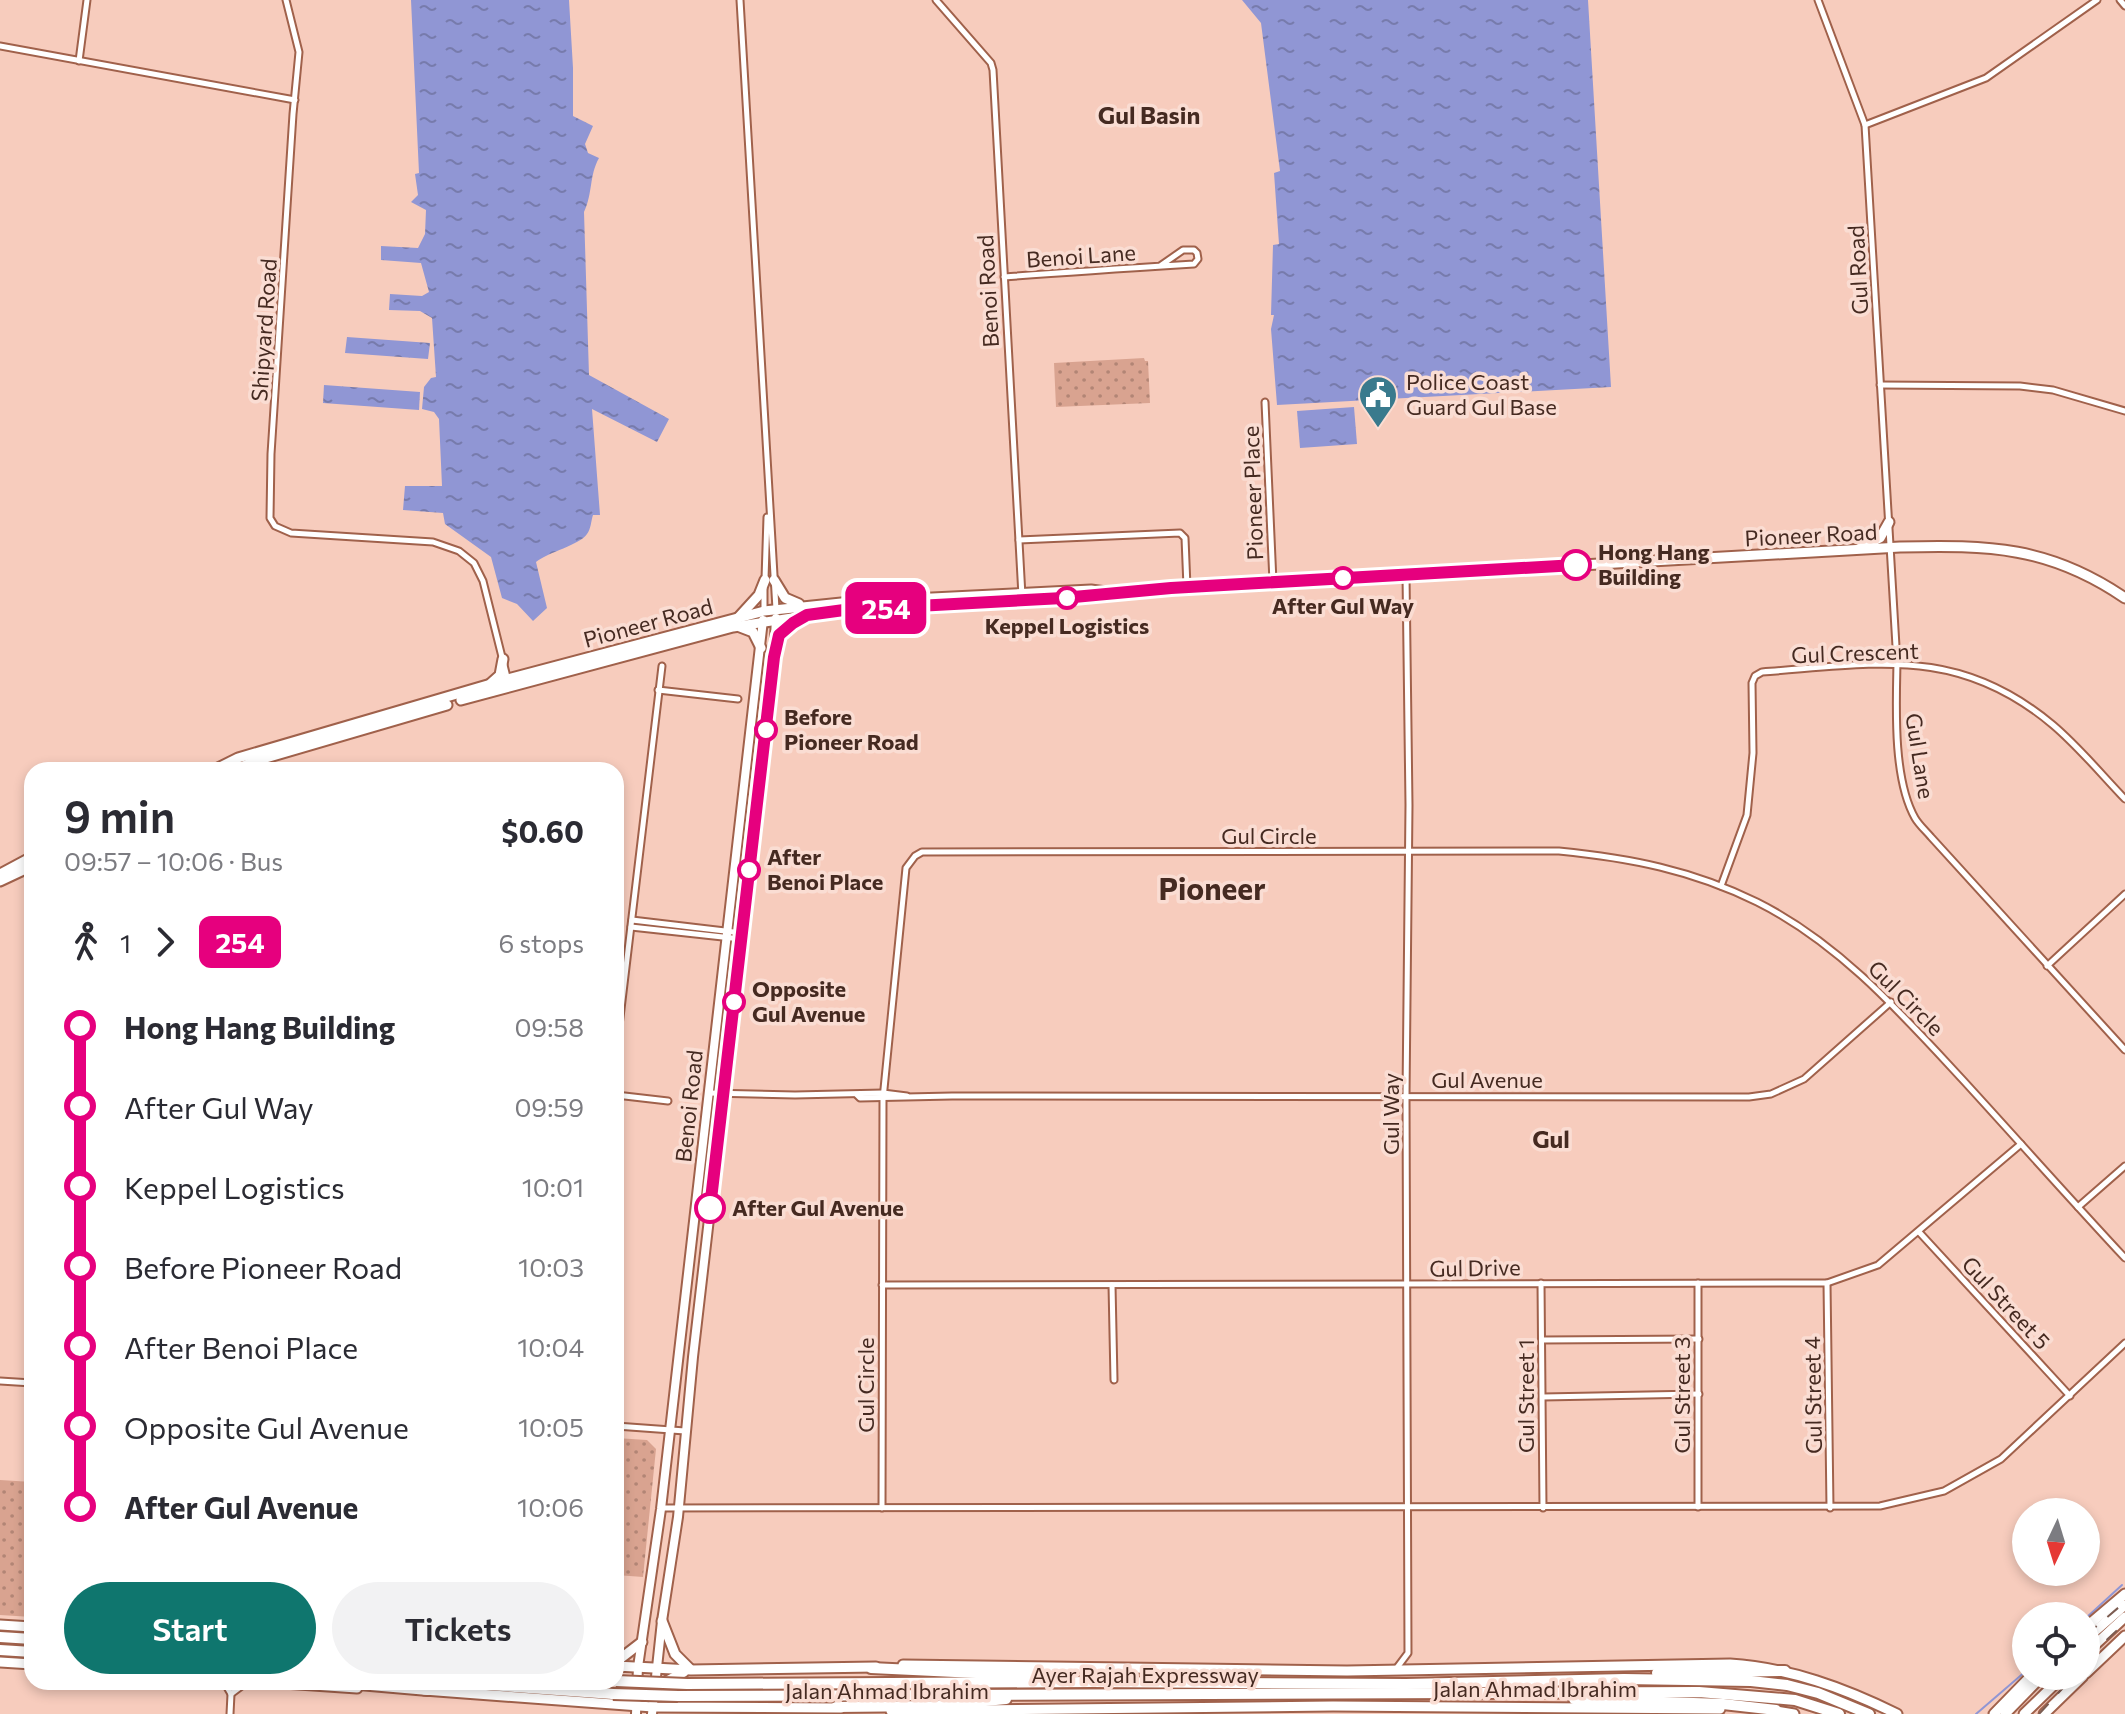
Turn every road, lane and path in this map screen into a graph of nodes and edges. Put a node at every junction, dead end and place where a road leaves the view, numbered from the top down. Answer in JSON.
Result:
{"nodes":[{"id":1,"x":87,"y":0,"type":"edge"},
{"id":2,"x":286,"y":0,"type":"edge"},
{"id":3,"x":740,"y":0,"type":"edge"},
{"id":4,"x":936,"y":0,"type":"edge"},
{"id":5,"x":1818,"y":0,"type":"edge"},
{"id":6,"x":2097,"y":0,"type":"edge"},
{"id":7,"x":2120,"y":0,"type":"edge"},
{"id":8,"x":2125,"y":6,"type":"edge"},
{"id":9,"x":0,"y":46,"type":"edge"},
{"id":10,"x":79,"y":61,"type":"junction"},
{"id":11,"x":295,"y":100,"type":"junction"},
{"id":12,"x":1865,"y":125,"type":"junction"},
{"id":13,"x":1160,"y":266,"type":"junction"},
{"id":14,"x":1004,"y":277,"type":"junction"},
{"id":15,"x":1880,"y":385,"type":"junction"},
{"id":16,"x":1265,"y":402,"type":"dead end"},
{"id":17,"x":2125,"y":411,"type":"edge"},
{"id":18,"x":1889,"y":522,"type":"junction"},
{"id":19,"x":1019,"y":540,"type":"junction"},
{"id":20,"x":1890,"y":548,"type":"junction"},
{"id":21,"x":1851,"y":550,"type":"junction"},
{"id":22,"x":1406,"y":574,"type":"junction"},
{"id":23,"x":770,"y":580,"type":"junction"},
{"id":24,"x":1273,"y":583,"type":"junction"},
{"id":25,"x":1187,"y":587,"type":"junction"},
{"id":26,"x":1022,"y":597,"type":"junction"},
{"id":27,"x":2125,"y":598,"type":"edge"},
{"id":28,"x":807,"y":610,"type":"junction"},
{"id":29,"x":776,"y":614,"type":"junction"},
{"id":30,"x":763,"y":616,"type":"junction"},
{"id":31,"x":735,"y":622,"type":"junction"},
{"id":32,"x":761,"y":648,"type":"junction"},
{"id":33,"x":774,"y":657,"type":"junction"},
{"id":34,"x":503,"y":659,"type":"junction"},
{"id":35,"x":1897,"y":663,"type":"junction"},
{"id":36,"x":662,"y":666,"type":"dead end"},
{"id":37,"x":527,"y":674,"type":"junction"},
{"id":38,"x":544,"y":674,"type":"junction"},
{"id":39,"x":509,"y":683,"type":"junction"},
{"id":40,"x":487,"y":685,"type":"junction"},
{"id":41,"x":658,"y":690,"type":"junction"},
{"id":42,"x":738,"y":699,"type":"dead end"},
{"id":43,"x":230,"y":762,"type":"edge"},
{"id":44,"x":252,"y":762,"type":"edge"},
{"id":45,"x":2125,"y":799,"type":"edge"},
{"id":46,"x":1408,"y":851,"type":"junction"},
{"id":47,"x":24,"y":861,"type":"edge"},
{"id":48,"x":24,"y":870,"type":"edge"},
{"id":49,"x":0,"y":874,"type":"edge"},
{"id":50,"x":0,"y":881,"type":"edge"},
{"id":51,"x":1721,"y":886,"type":"junction"},
{"id":52,"x":2125,"y":894,"type":"edge"},
{"id":53,"x":632,"y":923,"type":"junction"},
{"id":54,"x":726,"y":934,"type":"junction"},
{"id":55,"x":742,"y":936,"type":"junction"},
{"id":56,"x":2047,"y":966,"type":"junction"},
{"id":57,"x":624,"y":987,"type":"edge"},
{"id":58,"x":1891,"y":1002,"type":"junction"},
{"id":59,"x":2125,"y":1050,"type":"edge"},
{"id":60,"x":708,"y":1093,"type":"junction"},
{"id":61,"x":723,"y":1094,"type":"junction"},
{"id":62,"x":624,"y":1096,"type":"edge"},
{"id":63,"x":883,"y":1096,"type":"junction"},
{"id":64,"x":1406,"y":1096,"type":"junction"},
{"id":65,"x":668,"y":1101,"type":"dead end"},
{"id":66,"x":2021,"y":1144,"type":"junction"},
{"id":67,"x":2125,"y":1166,"type":"edge"},
{"id":68,"x":2078,"y":1207,"type":"junction"},
{"id":69,"x":1919,"y":1232,"type":"junction"},
{"id":70,"x":2125,"y":1258,"type":"edge"},
{"id":71,"x":1541,"y":1283,"type":"junction"},
{"id":72,"x":1698,"y":1283,"type":"junction"},
{"id":73,"x":1827,"y":1283,"type":"junction"},
{"id":74,"x":1407,"y":1284,"type":"junction"},
{"id":75,"x":882,"y":1285,"type":"junction"},
{"id":76,"x":1112,"y":1285,"type":"junction"},
{"id":77,"x":1699,"y":1339,"type":"junction"},
{"id":78,"x":1542,"y":1340,"type":"junction"},
{"id":79,"x":2125,"y":1343,"type":"edge"},
{"id":80,"x":1114,"y":1380,"type":"dead end"},
{"id":81,"x":0,"y":1381,"type":"edge"},
{"id":82,"x":24,"y":1382,"type":"edge"},
{"id":83,"x":1699,"y":1394,"type":"junction"},
{"id":84,"x":2070,"y":1396,"type":"junction"},
{"id":85,"x":1543,"y":1397,"type":"junction"},
{"id":86,"x":624,"y":1426,"type":"edge"},
{"id":87,"x":670,"y":1429,"type":"junction"},
{"id":88,"x":686,"y":1431,"type":"junction"},
{"id":89,"x":1407,"y":1507,"type":"junction"},
{"id":90,"x":1698,"y":1507,"type":"junction"},
{"id":91,"x":661,"y":1508,"type":"junction"},
{"id":92,"x":678,"y":1508,"type":"junction"},
{"id":93,"x":882,"y":1508,"type":"junction"},
{"id":94,"x":1543,"y":1508,"type":"junction"},
{"id":95,"x":1830,"y":1508,"type":"junction"},
{"id":96,"x":2125,"y":1594,"type":"edge"},
{"id":97,"x":2125,"y":1605,"type":"edge"},
{"id":98,"x":2100,"y":1615,"type":"edge"},
{"id":99,"x":2125,"y":1617,"type":"edge"},
{"id":100,"x":662,"y":1621,"type":"junction"},
{"id":101,"x":0,"y":1625,"type":"edge"},
{"id":102,"x":24,"y":1626,"type":"edge"},
{"id":103,"x":2100,"y":1627,"type":"edge"},
{"id":104,"x":2125,"y":1636,"type":"edge"},
{"id":105,"x":0,"y":1637,"type":"edge"},
{"id":106,"x":24,"y":1638,"type":"edge"},
{"id":107,"x":2100,"y":1640,"type":"edge"},
{"id":108,"x":642,"y":1642,"type":"junction"},
{"id":109,"x":0,"y":1650,"type":"edge"},
{"id":110,"x":24,"y":1652,"type":"edge"},
{"id":111,"x":1408,"y":1653,"type":"junction"},
{"id":112,"x":624,"y":1659,"type":"edge"},
{"id":113,"x":2100,"y":1659,"type":"edge"},
{"id":114,"x":0,"y":1662,"type":"edge"},
{"id":115,"x":24,"y":1664,"type":"edge"},
{"id":116,"x":624,"y":1666,"type":"edge"},
{"id":117,"x":638,"y":1667,"type":"junction"},
{"id":118,"x":871,"y":1668,"type":"junction"},
{"id":119,"x":691,"y":1670,"type":"junction"},
{"id":120,"x":1391,"y":1671,"type":"junction"},
{"id":121,"x":1426,"y":1671,"type":"junction"},
{"id":122,"x":1785,"y":1671,"type":"junction"},
{"id":123,"x":624,"y":1673,"type":"edge"},
{"id":124,"x":1624,"y":1679,"type":"junction"},
{"id":125,"x":624,"y":1681,"type":"edge"},
{"id":126,"x":1092,"y":1682,"type":"junction"},
{"id":127,"x":229,"y":1690,"type":"edge"},
{"id":128,"x":236,"y":1690,"type":"edge"},
{"id":129,"x":428,"y":1690,"type":"edge"},
{"id":130,"x":525,"y":1690,"type":"edge"},
{"id":131,"x":2017,"y":1690,"type":"edge"},
{"id":132,"x":2028,"y":1690,"type":"edge"},
{"id":133,"x":2049,"y":1690,"type":"edge"},
{"id":134,"x":2068,"y":1690,"type":"edge"},
{"id":135,"x":645,"y":1693,"type":"edge"},
{"id":136,"x":231,"y":1694,"type":"junction"},
{"id":137,"x":1485,"y":1694,"type":"junction"},
{"id":138,"x":1028,"y":1696,"type":"junction"},
{"id":139,"x":611,"y":1699,"type":"junction"},
{"id":140,"x":676,"y":1702,"type":"junction"},
{"id":141,"x":595,"y":1703,"type":"junction"},
{"id":142,"x":1390,"y":1706,"type":"junction"},
{"id":143,"x":1426,"y":1706,"type":"junction"},
{"id":144,"x":836,"y":1707,"type":"junction"},
{"id":145,"x":707,"y":1708,"type":"junction"},
{"id":146,"x":1776,"y":1710,"type":"junction"},
{"id":147,"x":230,"y":1714,"type":"edge"},
{"id":148,"x":616,"y":1714,"type":"edge"},
{"id":149,"x":684,"y":1714,"type":"edge"},
{"id":150,"x":1403,"y":1714,"type":"edge"},
{"id":151,"x":1414,"y":1714,"type":"edge"},
{"id":152,"x":1794,"y":1714,"type":"edge"},
{"id":153,"x":1839,"y":1714,"type":"edge"},
{"id":154,"x":1869,"y":1714,"type":"edge"},
{"id":155,"x":1897,"y":1714,"type":"edge"},
{"id":156,"x":1994,"y":1714,"type":"edge"},
{"id":157,"x":2005,"y":1714,"type":"edge"},
{"id":158,"x":2024,"y":1714,"type":"edge"},
{"id":159,"x":2044,"y":1714,"type":"edge"}],
"edges":[{"from":1,"to":10,"type":"street"},
{"from":2,"to":11,"type":"street"},
{"from":3,"to":23,"type":"street","name":"Benoi Road"},
{"from":4,"to":14,"type":"street","name":"Benoi Road"},
{"from":5,"to":12,"type":"street","name":"Gul Road"},
{"from":6,"to":12,"type":"street"},
{"from":7,"to":8,"type":"street"},
{"from":9,"to":10,"type":"street"},
{"from":10,"to":11,"type":"street"},
{"from":11,"to":34,"type":"street","name":"Shipyard Road"},
{"from":12,"to":15,"type":"street","name":"Gul Road"},
{"from":13,"to":13,"type":"street","name":"Benoi Lane"},
{"from":13,"to":14,"type":"street","name":"Benoi Lane"},
{"from":14,"to":19,"type":"street","name":"Benoi Road"},
{"from":15,"to":17,"type":"street"},
{"from":15,"to":18,"type":"street","name":"Gul Road"},
{"from":16,"to":24,"type":"street","name":"Pioneer Place"},
{"from":18,"to":20,"type":"street","name":"Gul Road"},
{"from":18,"to":21,"type":"main road"},
{"from":19,"to":25,"type":"street"},
{"from":19,"to":26,"type":"street","name":"Benoi Road"},
{"from":20,"to":21,"type":"main road","name":"Pioneer Road"},
{"from":20,"to":27,"type":"main road","name":"Pioneer Road"},
{"from":20,"to":35,"type":"street","name":"Gul Lane"},
{"from":21,"to":22,"type":"main road","name":"Pioneer Road"},
{"from":22,"to":24,"type":"main road","name":"Pioneer Road"},
{"from":22,"to":46,"type":"street","name":"Gul Way"},
{"from":23,"to":28,"type":"main road"},
{"from":23,"to":29,"type":"street","name":"Benoi Road"},
{"from":23,"to":30,"type":"street","name":"Benoi Road"},
{"from":23,"to":31,"type":"main road"},
{"from":24,"to":25,"type":"main road","name":"Pioneer Road"},
{"from":25,"to":26,"type":"main road","name":"Pioneer Road"},
{"from":26,"to":28,"type":"main road","name":"Pioneer Road"},
{"from":28,"to":29,"type":"main road","name":"Pioneer Road"},
{"from":28,"to":33,"type":"main road"},
{"from":29,"to":30,"type":"main road","name":"Pioneer Road"},
{"from":29,"to":33,"type":"main road","name":"Benoi Road"},
{"from":30,"to":31,"type":"main road","name":"Pioneer Road"},
{"from":30,"to":32,"type":"main road","name":"Benoi Road"},
{"from":31,"to":32,"type":"main road"},
{"from":31,"to":38,"type":"main road","name":"Pioneer Road"},
{"from":32,"to":54,"type":"main road","name":"Benoi Road"},
{"from":33,"to":55,"type":"main road","name":"Benoi Road"},
{"from":34,"to":37,"type":"main road"},
{"from":34,"to":39,"type":"street","name":"Shipyard Road"},
{"from":34,"to":40,"type":"main road"},
{"from":35,"to":45,"type":"street","name":"Gul Crescent"},
{"from":35,"to":51,"type":"street","name":"Gul Crescent"},
{"from":35,"to":56,"type":"street","name":"Gul Lane"},
{"from":36,"to":41,"type":"street"},
{"from":37,"to":38,"type":"main road","name":"Pioneer Road"},
{"from":37,"to":39,"type":"main road","name":"Pioneer Road"},
{"from":38,"to":39,"type":"main road","name":"Pioneer Road"},
{"from":39,"to":40,"type":"main road","name":"Pioneer Road"},
{"from":39,"to":44,"type":"main road","name":"Pioneer Road"},
{"from":40,"to":43,"type":"main road","name":"Pioneer Road"},
{"from":41,"to":42,"type":"street"},
{"from":41,"to":53,"type":"street"},
{"from":46,"to":51,"type":"street","name":"Gul Circle"},
{"from":46,"to":63,"type":"street","name":"Gul Circle"},
{"from":46,"to":64,"type":"street","name":"Gul Way"},
{"from":47,"to":49,"type":"main road"},
{"from":48,"to":50,"type":"main road"},
{"from":51,"to":58,"type":"street","name":"Gul Circle"},
{"from":52,"to":56,"type":"street"},
{"from":53,"to":54,"type":"street"},
{"from":53,"to":57,"type":"street"},
{"from":54,"to":55,"type":"street"},
{"from":54,"to":60,"type":"main road","name":"Benoi Road"},
{"from":55,"to":61,"type":"main road","name":"Benoi Road"},
{"from":56,"to":59,"type":"street","name":"Gul Lane"},
{"from":58,"to":64,"type":"street","name":"Gul Avenue"},
{"from":58,"to":66,"type":"street","name":"Gul Circle"},
{"from":60,"to":61,"type":"street","name":"Gul Avenue"},
{"from":60,"to":87,"type":"main road","name":"Benoi Road"},
{"from":61,"to":63,"type":"street","name":"Gul Avenue"},
{"from":61,"to":88,"type":"main road","name":"Benoi Road"},
{"from":62,"to":65,"type":"street"},
{"from":63,"to":64,"type":"street","name":"Gul Avenue"},
{"from":63,"to":75,"type":"street","name":"Gul Circle"},
{"from":64,"to":74,"type":"street","name":"Gul Way"},
{"from":66,"to":68,"type":"street","name":"Gul Circle"},
{"from":66,"to":69,"type":"street","name":"Gul Drive"},
{"from":67,"to":68,"type":"street"},
{"from":68,"to":70,"type":"street","name":"Gul Circle"},
{"from":69,"to":73,"type":"street","name":"Gul Drive"},
{"from":69,"to":84,"type":"street","name":"Gul Street 5"},
{"from":71,"to":72,"type":"street","name":"Gul Drive"},
{"from":71,"to":74,"type":"street","name":"Gul Drive"},
{"from":71,"to":78,"type":"street","name":"Gul Street 1"},
{"from":72,"to":73,"type":"street","name":"Gul Drive"},
{"from":72,"to":77,"type":"street","name":"Gul Street 3"},
{"from":73,"to":95,"type":"street","name":"Gul Street 4"},
{"from":74,"to":76,"type":"street","name":"Gul Drive"},
{"from":74,"to":89,"type":"street","name":"Gul Way"},
{"from":75,"to":76,"type":"street","name":"Gul Drive"},
{"from":75,"to":93,"type":"street","name":"Gul Circle"},
{"from":76,"to":80,"type":"street"},
{"from":77,"to":78,"type":"street"},
{"from":77,"to":83,"type":"street","name":"Gul Street 3"},
{"from":78,"to":85,"type":"street","name":"Gul Street 1"},
{"from":79,"to":84,"type":"street"},
{"from":81,"to":82,"type":"street"},
{"from":83,"to":85,"type":"street"},
{"from":83,"to":90,"type":"street","name":"Gul Street 3"},
{"from":84,"to":95,"type":"street"},
{"from":85,"to":94,"type":"street","name":"Gul Street 1"},
{"from":86,"to":87,"type":"street"},
{"from":87,"to":88,"type":"street"},
{"from":87,"to":91,"type":"main road","name":"Benoi Road"},
{"from":88,"to":92,"type":"main road","name":"Benoi Road"},
{"from":89,"to":93,"type":"street"},
{"from":89,"to":94,"type":"street"},
{"from":89,"to":111,"type":"street","name":"Gul Way"},
{"from":90,"to":94,"type":"street"},
{"from":90,"to":95,"type":"street"},
{"from":91,"to":92,"type":"street"},
{"from":91,"to":108,"type":"main road","name":"Benoi Road"},
{"from":92,"to":93,"type":"street"},
{"from":92,"to":100,"type":"main road","name":"Benoi Road"},
{"from":96,"to":98,"type":"main road"},
{"from":97,"to":103,"type":"main road"},
{"from":99,"to":107,"type":"main road"},
{"from":100,"to":119,"type":"main road"},
{"from":100,"to":135,"type":"main road","name":"Benoi Road"},
{"from":101,"to":102,"type":"main road"},
{"from":104,"to":113,"type":"main road"},
{"from":105,"to":106,"type":"highway"},
{"from":108,"to":112,"type":"main road"},
{"from":108,"to":117,"type":"main road","name":"Benoi Road"},
{"from":109,"to":110,"type":"highway"},
{"from":111,"to":120,"type":"street"},
{"from":111,"to":121,"type":"street"},
{"from":114,"to":115,"type":"main road"},
{"from":116,"to":117,"type":"main road","name":"Jalan Ahmad Ibrahim"},
{"from":117,"to":135,"type":"main road","name":"Jalan Ahmad Ibrahim"},
{"from":117,"to":135,"type":"main road","name":"Benoi Road"},
{"from":118,"to":119,"type":"main road","name":"Jalan Ahmad Ibrahim"},
{"from":118,"to":120,"type":"main road","name":"Jalan Ahmad Ibrahim"},
{"from":118,"to":126,"type":"highway"},
{"from":119,"to":135,"type":"main road","name":"Jalan Ahmad Ibrahim"},
{"from":119,"to":135,"type":"main road"},
{"from":120,"to":121,"type":"main road","name":"Jalan Ahmad Ibrahim"},
{"from":121,"to":122,"type":"main road","name":"Jalan Ahmad Ibrahim"},
{"from":122,"to":124,"type":"highway"},
{"from":122,"to":155,"type":"main road","name":"Jalan Ahmad Ibrahim"},
{"from":123,"to":135,"type":"main road"},
{"from":124,"to":126,"type":"highway","name":"Ayer Rajah Expressway"},
{"from":124,"to":154,"type":"highway","name":"Ayer Rajah Expressway"},
{"from":125,"to":126,"type":"highway","name":"Ayer Rajah Expressway","bridge":true},
{"from":127,"to":136,"type":"street"},
{"from":128,"to":136,"type":"street"},
{"from":129,"to":141,"type":"main road","name":"Jalan Ahmad Ibrahim"},
{"from":130,"to":139,"type":"highway","name":"Ayer Rajah Expressway"},
{"from":131,"to":156,"type":"main road"},
{"from":132,"to":157,"type":"main road"},
{"from":133,"to":158,"type":"main road"},
{"from":134,"to":159,"type":"main road"},
{"from":135,"to":139,"type":"main road","name":"Jalan Ahmad Ibrahim"},
{"from":135,"to":140,"type":"main road","name":"Jalan Ahmad Ibrahim"},
{"from":136,"to":147,"type":"street"},
{"from":137,"to":138,"type":"highway","name":"Ayer Rajah Expressway"},
{"from":137,"to":146,"type":"highway"},
{"from":137,"to":153,"type":"highway","name":"Ayer Rajah Expressway"},
{"from":138,"to":140,"type":"highway","name":"Ayer Rajah Expressway"},
{"from":138,"to":144,"type":"highway"},
{"from":139,"to":140,"type":"highway","name":"Ayer Rajah Expressway","bridge":true},
{"from":139,"to":141,"type":"main road","name":"Jalan Ahmad Ibrahim"},
{"from":140,"to":145,"type":"main road","name":"Jalan Ahmad Ibrahim"},
{"from":141,"to":148,"type":"main road"},
{"from":142,"to":143,"type":"main road","name":"Jalan Ahmad Ibrahim"},
{"from":142,"to":144,"type":"main road","name":"Jalan Ahmad Ibrahim"},
{"from":142,"to":150,"type":"street"},
{"from":143,"to":146,"type":"main road","name":"Jalan Ahmad Ibrahim"},
{"from":143,"to":151,"type":"street"},
{"from":144,"to":145,"type":"main road","name":"Jalan Ahmad Ibrahim"},
{"from":145,"to":149,"type":"main road"},
{"from":146,"to":152,"type":"main road","name":"Jalan Ahmad Ibrahim"}]}
